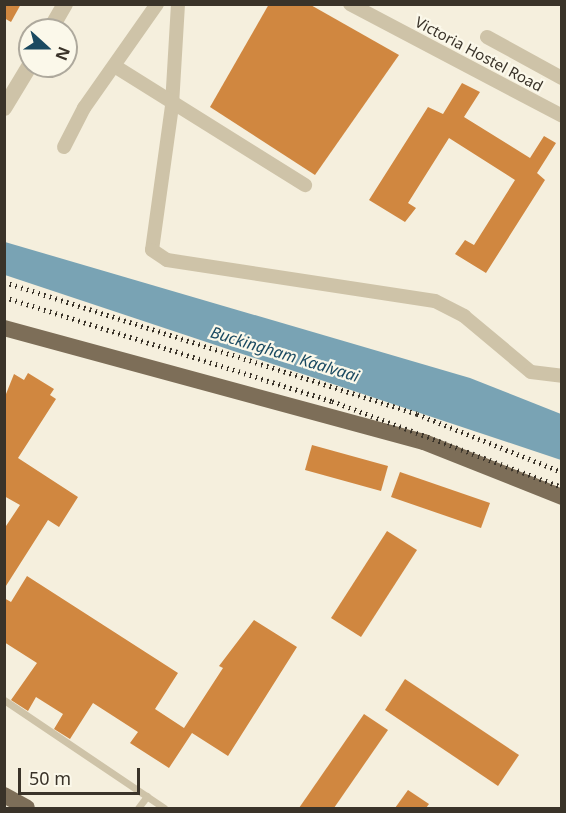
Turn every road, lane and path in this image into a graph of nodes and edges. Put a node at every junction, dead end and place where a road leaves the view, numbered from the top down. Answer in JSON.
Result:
{"nodes":[{"id":1,"x":65,"y":4,"type":"edge"},
{"id":2,"x":157,"y":4,"type":"edge"},
{"id":3,"x":178,"y":4,"type":"edge"},
{"id":4,"x":350,"y":4,"type":"edge"},
{"id":5,"x":57,"y":18,"type":"edge"},
{"id":6,"x":487,"y":37,"type":"dead end"},
{"id":7,"x":116,"y":67,"type":"junction"},
{"id":8,"x":22,"y":78,"type":"edge"},
{"id":9,"x":561,"y":78,"type":"edge"},
{"id":10,"x":172,"y":106,"type":"junction"},
{"id":11,"x":4,"y":108,"type":"edge"},
{"id":12,"x":561,"y":116,"type":"edge"},
{"id":13,"x":64,"y":147,"type":"dead end"},
{"id":14,"x":305,"y":185,"type":"dead end"},
{"id":15,"x":4,"y":328,"type":"edge"},
{"id":16,"x":561,"y":376,"type":"edge"},
{"id":17,"x":561,"y":497,"type":"edge"},
{"id":18,"x":4,"y":700,"type":"edge"},
{"id":19,"x":4,"y":795,"type":"edge"},
{"id":20,"x":147,"y":796,"type":"junction"},
{"id":21,"x":27,"y":808,"type":"edge"},
{"id":22,"x":138,"y":808,"type":"edge"},
{"id":23,"x":164,"y":808,"type":"edge"}],
"edges":[{"from":1,"to":5,"type":"street"},
{"from":2,"to":7,"type":"street"},
{"from":3,"to":10,"type":"street"},
{"from":4,"to":12,"type":"street","name":"Victoria Hostel Road"},
{"from":6,"to":9,"type":"street"},
{"from":7,"to":10,"type":"street"},
{"from":7,"to":13,"type":"street"},
{"from":8,"to":11,"type":"street"},
{"from":10,"to":14,"type":"street"},
{"from":10,"to":16,"type":"street"},
{"from":15,"to":17,"type":"main road"},
{"from":18,"to":20,"type":"lane"},
{"from":19,"to":21,"type":"main road"},
{"from":20,"to":22,"type":"lane"},
{"from":20,"to":23,"type":"lane"}]}
